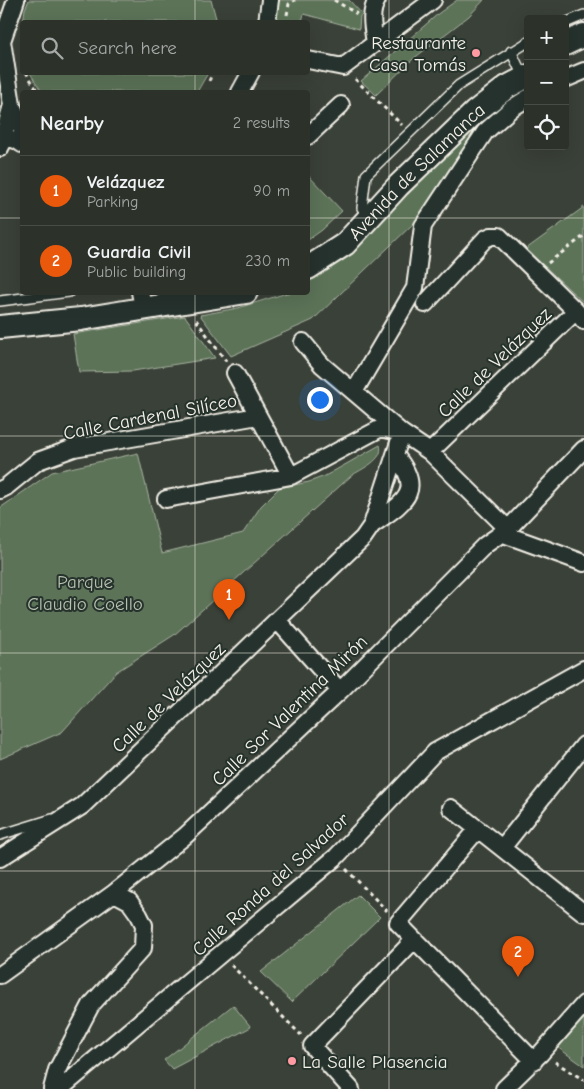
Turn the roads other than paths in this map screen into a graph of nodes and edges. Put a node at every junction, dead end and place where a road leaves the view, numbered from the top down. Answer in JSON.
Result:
{"nodes":[{"id":1,"x":16,"y":0,"type":"edge"},
{"id":2,"x":270,"y":0,"type":"edge"},
{"id":3,"x":377,"y":0,"type":"edge"},
{"id":4,"x":432,"y":0,"type":"edge"},
{"id":5,"x":584,"y":15,"type":"edge"},
{"id":6,"x":266,"y":20,"type":"edge"},
{"id":7,"x":569,"y":22,"type":"edge"},
{"id":8,"x":584,"y":35,"type":"edge"},
{"id":9,"x":1,"y":40,"type":"edge"},
{"id":10,"x":569,"y":42,"type":"edge"},
{"id":11,"x":375,"y":43,"type":"junction"},
{"id":12,"x":584,"y":47,"type":"edge"},
{"id":13,"x":569,"y":53,"type":"edge"},
{"id":14,"x":310,"y":60,"type":"edge"},
{"id":15,"x":521,"y":65,"type":"edge"},
{"id":16,"x":584,"y":70,"type":"edge"},
{"id":17,"x":249,"y":75,"type":"edge"},
{"id":18,"x":569,"y":77,"type":"edge"},
{"id":19,"x":241,"y":90,"type":"edge"},
{"id":20,"x":524,"y":100,"type":"edge"},
{"id":21,"x":341,"y":105,"type":"dead end"},
{"id":22,"x":12,"y":106,"type":"junction"},
{"id":23,"x":20,"y":125,"type":"edge"},
{"id":24,"x":310,"y":134,"type":"edge"},
{"id":25,"x":20,"y":142,"type":"edge"},
{"id":26,"x":0,"y":148,"type":"edge"},
{"id":27,"x":362,"y":208,"type":"junction"},
{"id":28,"x":310,"y":253,"type":"edge"},
{"id":29,"x":310,"y":267,"type":"edge"},
{"id":30,"x":46,"y":295,"type":"edge"},
{"id":31,"x":165,"y":295,"type":"edge"},
{"id":32,"x":228,"y":295,"type":"edge"},
{"id":33,"x":141,"y":297,"type":"edge"},
{"id":34,"x":0,"y":301,"type":"edge"},
{"id":35,"x":425,"y":304,"type":"dead end"},
{"id":36,"x":580,"y":316,"type":"edge"},
{"id":37,"x":0,"y":319,"type":"edge"},
{"id":38,"x":0,"y":327,"type":"edge"},
{"id":39,"x":303,"y":342,"type":"dead end"},
{"id":40,"x":236,"y":374,"type":"road end"},
{"id":41,"x":354,"y":392,"type":"junction"},
{"id":42,"x":258,"y":416,"type":"junction"},
{"id":43,"x":402,"y":433,"type":"junction"},
{"id":44,"x":584,"y":448,"type":"edge"},
{"id":45,"x":430,"y":452,"type":"junction"},
{"id":46,"x":395,"y":455,"type":"junction"},
{"id":47,"x":291,"y":476,"type":"junction"},
{"id":48,"x":0,"y":490,"type":"edge"},
{"id":49,"x":166,"y":500,"type":"dead end"},
{"id":50,"x":372,"y":525,"type":"junction"},
{"id":51,"x":504,"y":531,"type":"junction"},
{"id":52,"x":584,"y":563,"type":"edge"},
{"id":53,"x":277,"y":620,"type":"junction"},
{"id":54,"x":584,"y":669,"type":"edge"},
{"id":55,"x":340,"y":691,"type":"junction"},
{"id":56,"x":584,"y":745,"type":"edge"},
{"id":57,"x":451,"y":808,"type":"dead end"},
{"id":58,"x":70,"y":814,"type":"junction"},
{"id":59,"x":478,"y":829,"type":"junction"},
{"id":60,"x":0,"y":834,"type":"edge"},
{"id":61,"x":502,"y":848,"type":"junction"},
{"id":62,"x":0,"y":858,"type":"edge"},
{"id":63,"x":114,"y":893,"type":"junction"},
{"id":64,"x":584,"y":913,"type":"edge"},
{"id":65,"x":414,"y":940,"type":"junction"},
{"id":66,"x":0,"y":976,"type":"edge"},
{"id":67,"x":584,"y":1004,"type":"edge"},
{"id":68,"x":537,"y":1057,"type":"junction"},
{"id":69,"x":52,"y":1089,"type":"edge"},
{"id":70,"x":60,"y":1089,"type":"edge"},
{"id":71,"x":351,"y":1089,"type":"edge"},
{"id":72,"x":504,"y":1089,"type":"edge"}],
"edges":[{"from":1,"to":9,"type":"street"},
{"from":2,"to":6,"type":"street"},
{"from":3,"to":11,"type":"street"},
{"from":4,"to":11,"type":"street"},
{"from":5,"to":7,"type":"lane"},
{"from":8,"to":10,"type":"main road"},
{"from":9,"to":22,"type":"street"},
{"from":11,"to":14,"type":"street"},
{"from":12,"to":13,"type":"main road"},
{"from":15,"to":27,"type":"main road","name":"Avenida de Salamanca"},
{"from":15,"to":27,"type":"lane"},
{"from":15,"to":29,"type":"main road","name":"Avenida de Salamanca"},
{"from":16,"to":18,"type":"street"},
{"from":17,"to":19,"type":"street"},
{"from":20,"to":41,"type":"street"},
{"from":21,"to":24,"type":"street"},
{"from":22,"to":23,"type":"street"},
{"from":22,"to":26,"type":"street"},
{"from":25,"to":26,"type":"street"},
{"from":27,"to":28,"type":"main road","name":"Avenida de Salamanca"},
{"from":30,"to":34,"type":"lane"},
{"from":31,"to":33,"type":"main road"},
{"from":32,"to":38,"type":"main road"},
{"from":33,"to":37,"type":"main road"},
{"from":35,"to":36,"type":"street"},
{"from":36,"to":45,"type":"street","name":"Calle de Velázquez"},
{"from":39,"to":41,"type":"street"},
{"from":40,"to":42,"type":"street"},
{"from":41,"to":43,"type":"street"},
{"from":42,"to":47,"type":"street"},
{"from":42,"to":48,"type":"street","name":"Calle Cardenal Silíceo"},
{"from":43,"to":45,"type":"street"},
{"from":43,"to":46,"type":"street","name":"Calle de Velázquez"},
{"from":43,"to":47,"type":"street"},
{"from":44,"to":51,"type":"street","name":"Calle Sor Valentina Mirón"},
{"from":45,"to":51,"type":"street"},
{"from":46,"to":50,"type":"street","name":"Calle de Velázquez"},
{"from":46,"to":50,"type":"street","name":"Calle de Velázquez"},
{"from":47,"to":49,"type":"street"},
{"from":50,"to":53,"type":"street","name":"Calle de Velázquez"},
{"from":51,"to":52,"type":"street"},
{"from":51,"to":55,"type":"street","name":"Calle Sor Valentina Mirón"},
{"from":53,"to":55,"type":"street"},
{"from":53,"to":58,"type":"street","name":"Calle de Velázquez"},
{"from":54,"to":70,"type":"street","name":"Calle Ronda del Salvador"},
{"from":55,"to":63,"type":"street","name":"Calle Sor Valentina Mirón"},
{"from":56,"to":61,"type":"street"},
{"from":57,"to":59,"type":"street"},
{"from":58,"to":60,"type":"lane"},
{"from":58,"to":62,"type":"street","name":"Calle de Velázquez"},
{"from":59,"to":61,"type":"street"},
{"from":59,"to":65,"type":"street"},
{"from":61,"to":64,"type":"street"},
{"from":63,"to":66,"type":"street","name":"Calle Sor Valentina Mirón"},
{"from":63,"to":69,"type":"street"},
{"from":65,"to":68,"type":"street"},
{"from":65,"to":71,"type":"street"},
{"from":67,"to":68,"type":"street"},
{"from":68,"to":72,"type":"street"}]}
